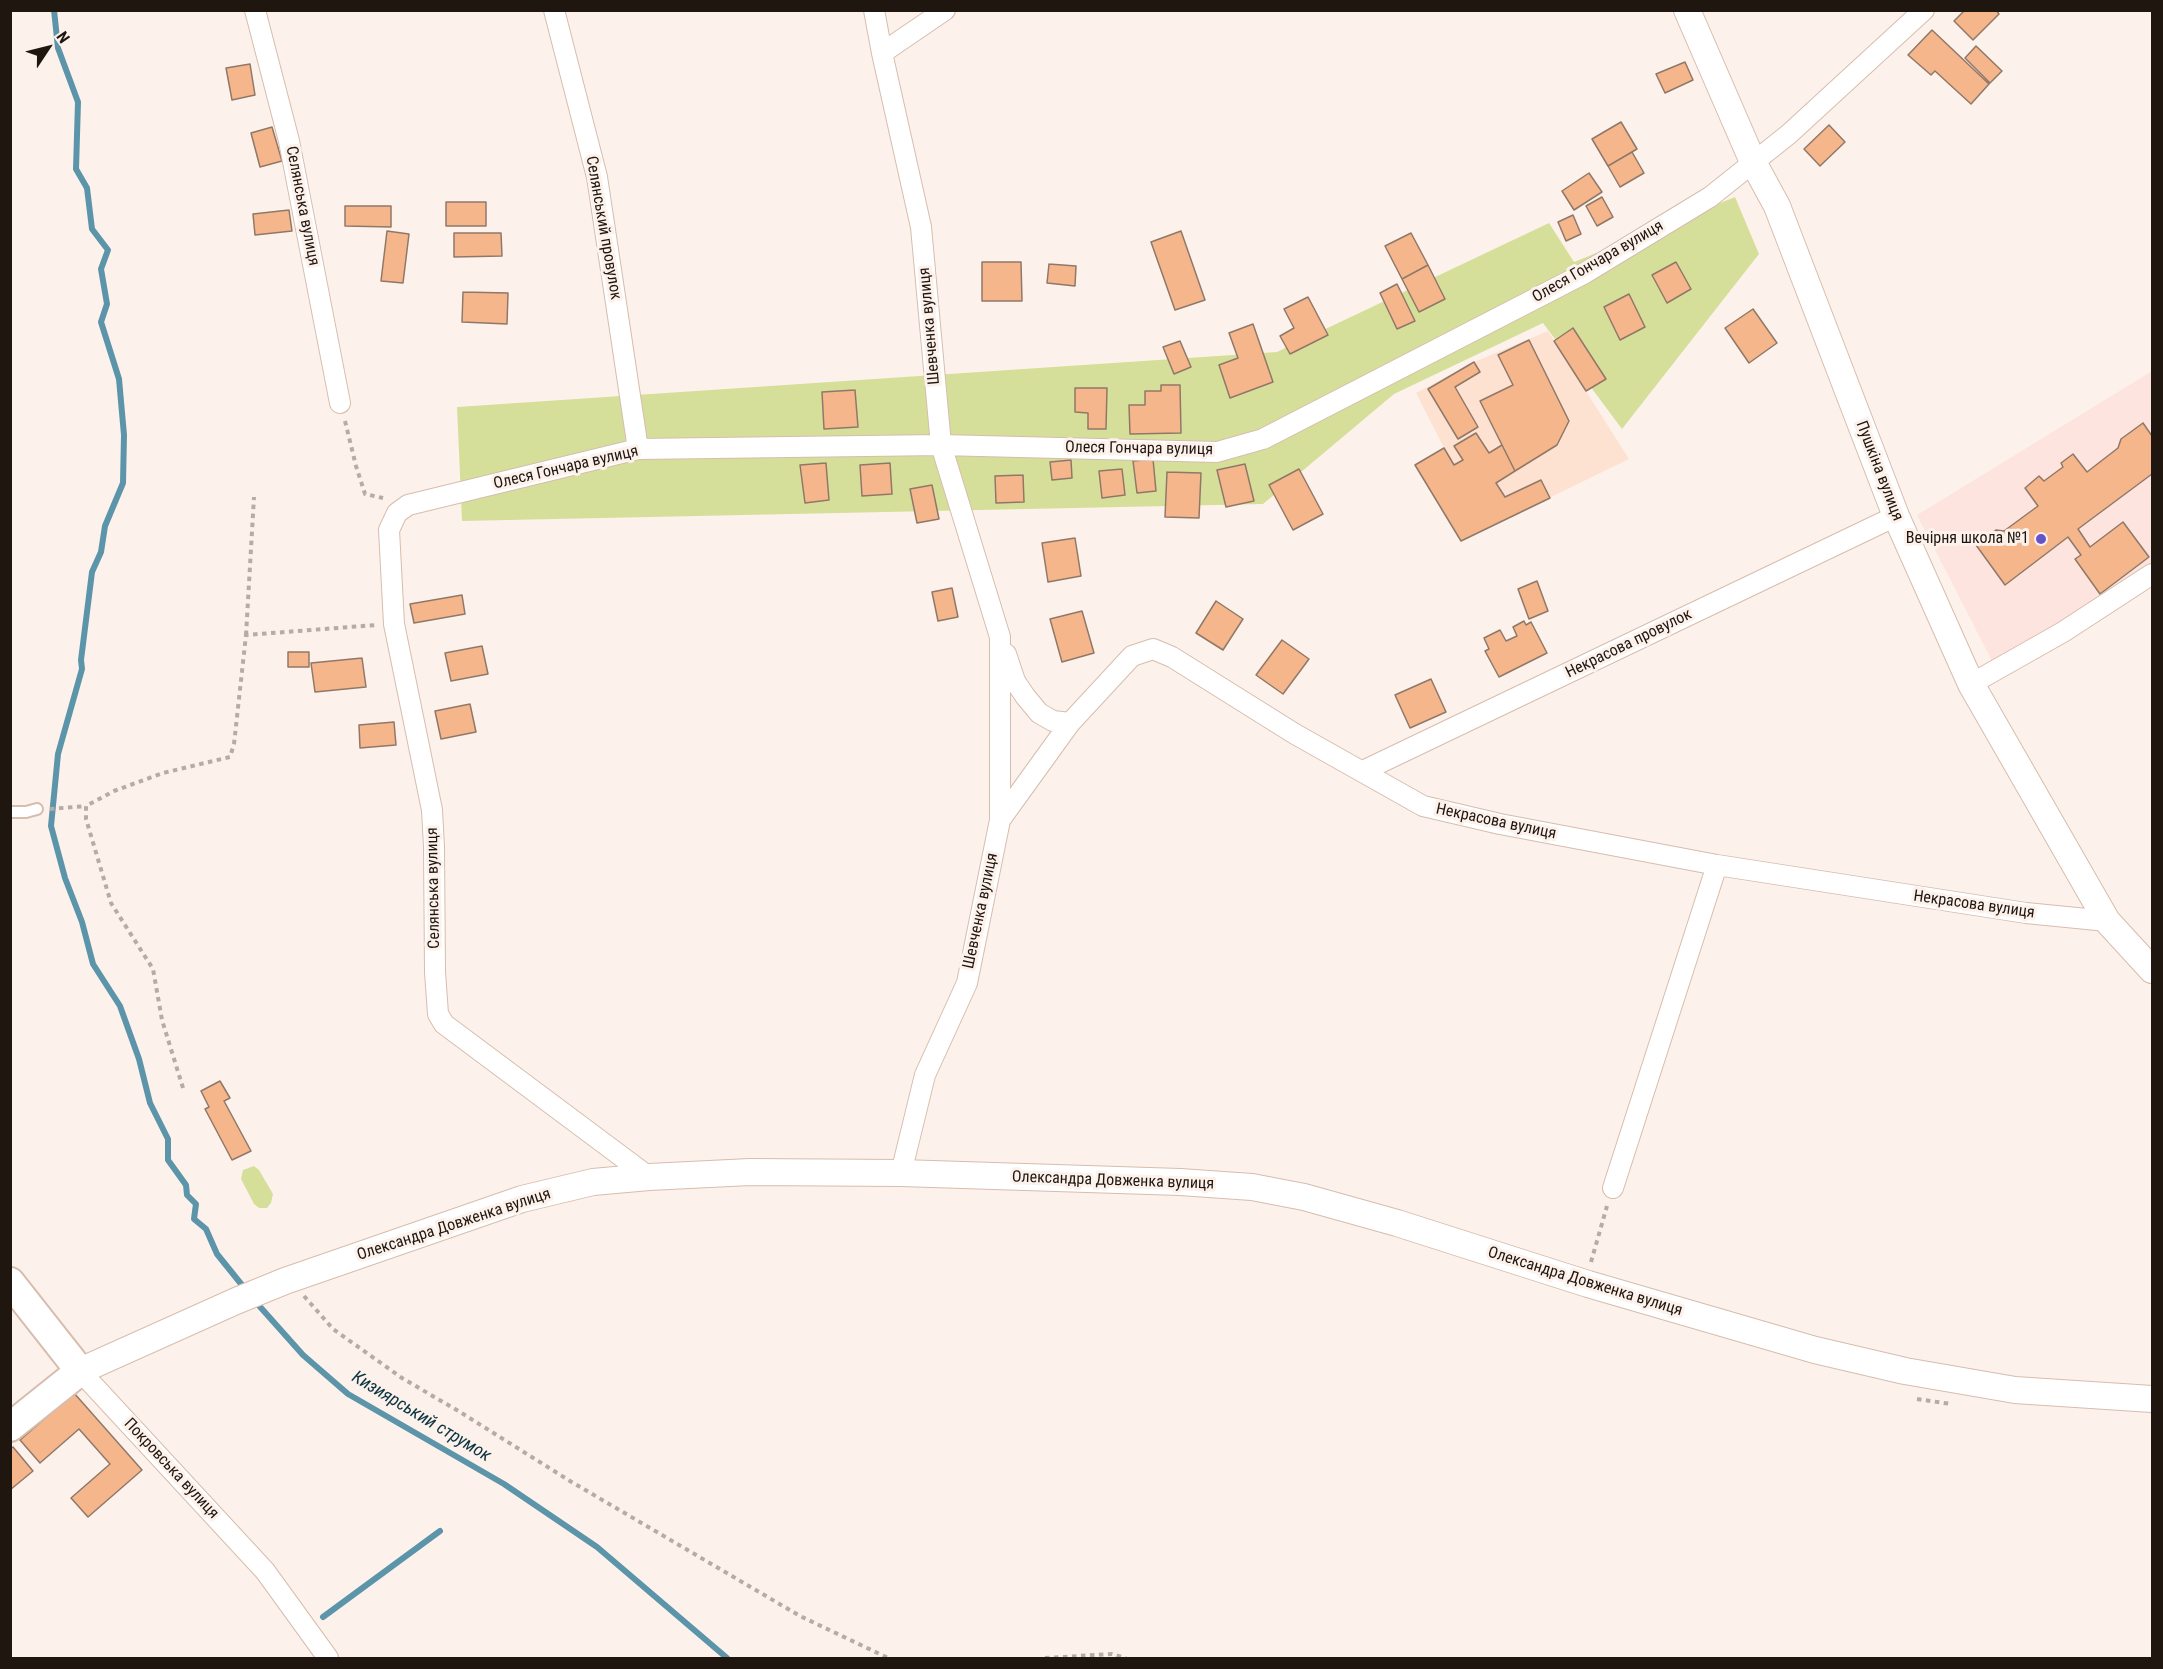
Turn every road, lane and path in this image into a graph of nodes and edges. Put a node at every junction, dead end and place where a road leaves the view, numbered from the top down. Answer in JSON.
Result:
{"nodes":[{"id":1,"x":255,"y":10,"type":"edge"},
{"id":2,"x":554,"y":10,"type":"edge"},
{"id":3,"x":874,"y":10,"type":"edge"},
{"id":4,"x":945,"y":10,"type":"edge"},
{"id":5,"x":1687,"y":10,"type":"edge"},
{"id":6,"x":1924,"y":10,"type":"edge"},
{"id":7,"x":882,"y":53,"type":"junction"},
{"id":8,"x":1753,"y":162,"type":"junction"},
{"id":9,"x":340,"y":403,"type":"joint"},
{"id":10,"x":941,"y":445,"type":"junction"},
{"id":11,"x":638,"y":449,"type":"junction"},
{"id":12,"x":254,"y":497,"type":"dead end"},
{"id":13,"x":408,"y":506,"type":"junction"},
{"id":14,"x":1896,"y":516,"type":"junction"},
{"id":15,"x":2152,"y":574,"type":"edge"},
{"id":16,"x":394,"y":624,"type":"junction"},
{"id":17,"x":246,"y":635,"type":"junction"},
{"id":18,"x":1000,"y":637,"type":"junction"},
{"id":19,"x":1971,"y":684,"type":"junction"},
{"id":20,"x":1070,"y":723,"type":"junction"},
{"id":21,"x":1363,"y":771,"type":"junction"},
{"id":22,"x":86,"y":806,"type":"junction"},
{"id":23,"x":37,"y":810,"type":"joint"},
{"id":24,"x":10,"y":812,"type":"edge"},
{"id":25,"x":1000,"y":820,"type":"junction"},
{"id":26,"x":1717,"y":865,"type":"junction"},
{"id":27,"x":2107,"y":921,"type":"junction"},
{"id":28,"x":2152,"y":970,"type":"edge"},
{"id":29,"x":183,"y":1088,"type":"dead end"},
{"id":30,"x":901,"y":1173,"type":"junction"},
{"id":31,"x":649,"y":1177,"type":"junction"},
{"id":32,"x":1612,"y":1188,"type":"joint"},
{"id":33,"x":1590,"y":1266,"type":"dead end"},
{"id":34,"x":285,"y":1281,"type":"junction"},
{"id":35,"x":10,"y":1282,"type":"edge"},
{"id":36,"x":80,"y":1371,"type":"junction"},
{"id":37,"x":2152,"y":1399,"type":"edge"},
{"id":38,"x":10,"y":1427,"type":"edge"},
{"id":39,"x":328,"y":1659,"type":"edge"},
{"id":40,"x":888,"y":1659,"type":"edge"},
{"id":41,"x":1045,"y":1659,"type":"edge"},
{"id":42,"x":1126,"y":1659,"type":"edge"}],
"edges":[{"from":1,"to":9,"type":"street","name":"Селянська вулиця"},
{"from":2,"to":11,"type":"street","name":"Селянський провулок"},
{"from":3,"to":7,"type":"street","name":"Шевченка вулиця"},
{"from":4,"to":7,"type":"street"},
{"from":5,"to":8,"type":"street","name":"Пушкіна вулиця"},
{"from":6,"to":8,"type":"street","name":"Олеся Гончара вулиця"},
{"from":7,"to":10,"type":"street","name":"Шевченка вулиця"},
{"from":8,"to":10,"type":"street","name":"Олеся Гончара вулиця"},
{"from":8,"to":14,"type":"street","name":"Пушкіна вулиця"},
{"from":9,"to":13,"type":"path"},
{"from":10,"to":11,"type":"street","name":"Олеся Гончара вулиця"},
{"from":10,"to":18,"type":"street","name":"Шевченка вулиця"},
{"from":11,"to":13,"type":"street","name":"Олеся Гончара вулиця"},
{"from":12,"to":17,"type":"path"},
{"from":13,"to":16,"type":"street","name":"Селянська вулиця"},
{"from":14,"to":19,"type":"street","name":"Пушкіна вулиця"},
{"from":14,"to":21,"type":"street","name":"Некрасова провулок"},
{"from":15,"to":19,"type":"street"},
{"from":16,"to":17,"type":"path"},
{"from":16,"to":31,"type":"street","name":"Селянська вулиця"},
{"from":17,"to":22,"type":"path"},
{"from":18,"to":20,"type":"street","name":"Шевченка вулиця"},
{"from":18,"to":25,"type":"street","name":"Шевченка вулиця"},
{"from":19,"to":27,"type":"street","name":"Пушкіна вулиця"},
{"from":20,"to":21,"type":"street","name":"Некрасова вулиця"},
{"from":20,"to":25,"type":"street","name":"Некрасова вулиця"},
{"from":21,"to":26,"type":"street","name":"Некрасова вулиця"},
{"from":22,"to":23,"type":"path"},
{"from":22,"to":29,"type":"path"},
{"from":23,"to":24,"type":"lane"},
{"from":25,"to":30,"type":"street","name":"Шевченка вулиця"},
{"from":26,"to":27,"type":"street","name":"Некрасова вулиця"},
{"from":26,"to":32,"type":"street"},
{"from":27,"to":28,"type":"street","name":"Пушкіна вулиця"},
{"from":30,"to":31,"type":"street","name":"Олександра Довженка вулиця"},
{"from":30,"to":37,"type":"street","name":"Олександра Довженка вулиця"},
{"from":31,"to":34,"type":"street","name":"Олександра Довженка вулиця"},
{"from":32,"to":33,"type":"path"},
{"from":34,"to":36,"type":"street","name":"Олександра Довженка вулиця"},
{"from":34,"to":40,"type":"path"},
{"from":35,"to":36,"type":"main road","name":"Покровська вулиця"},
{"from":36,"to":38,"type":"main road"},
{"from":36,"to":39,"type":"street","name":"Покровська вулиця"},
{"from":41,"to":42,"type":"path"}]}
